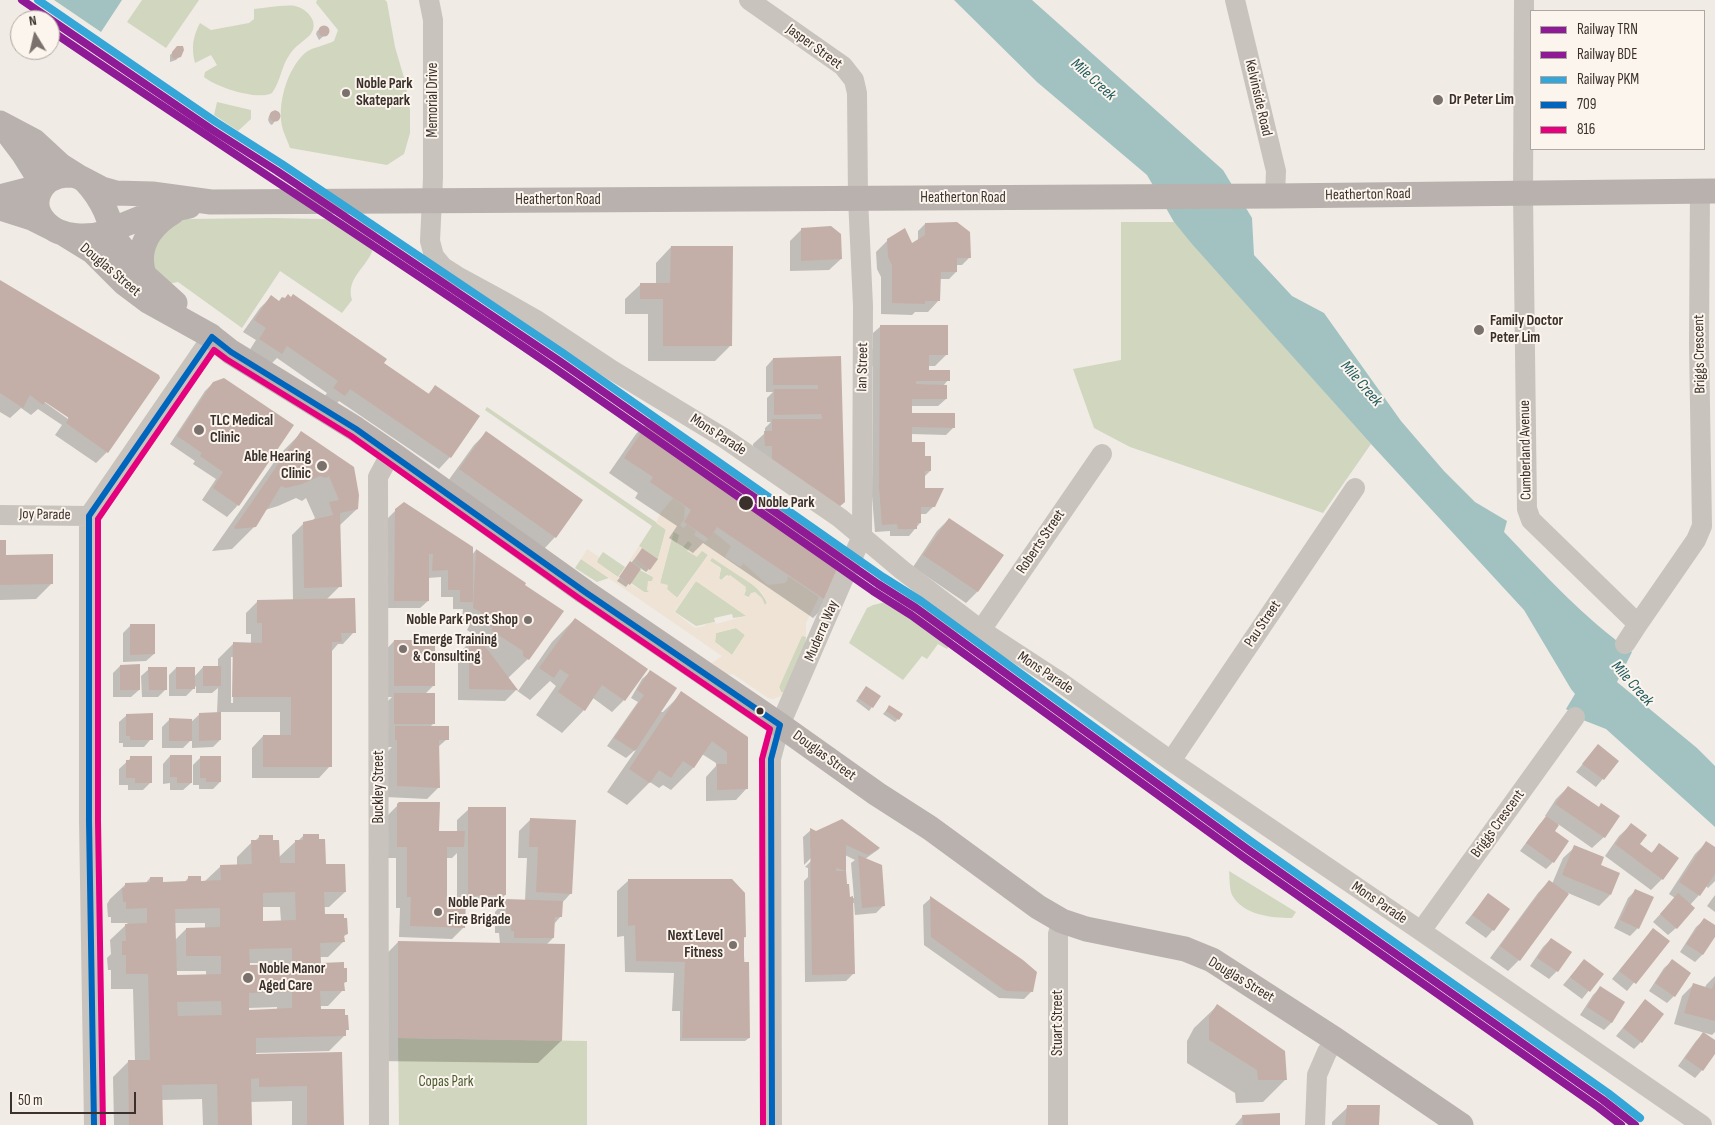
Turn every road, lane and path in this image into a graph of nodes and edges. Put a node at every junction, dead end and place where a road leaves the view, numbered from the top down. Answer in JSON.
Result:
{"nodes":[{"id":1,"x":429,"y":0,"type":"edge"},
{"id":2,"x":749,"y":0,"type":"edge"},
{"id":3,"x":1235,"y":0,"type":"edge"},
{"id":4,"x":1524,"y":0,"type":"edge"},
{"id":5,"x":0,"y":123,"type":"edge"},
{"id":6,"x":81,"y":178,"type":"junction"},
{"id":7,"x":42,"y":185,"type":"junction"},
{"id":8,"x":1707,"y":191,"type":"edge"},
{"id":9,"x":1524,"y":194,"type":"junction"},
{"id":10,"x":1275,"y":196,"type":"junction"},
{"id":11,"x":0,"y":197,"type":"edge"},
{"id":12,"x":858,"y":198,"type":"junction"},
{"id":13,"x":432,"y":201,"type":"junction"},
{"id":14,"x":211,"y":202,"type":"junction"},
{"id":15,"x":0,"y":208,"type":"edge"},
{"id":16,"x":179,"y":208,"type":"junction"},
{"id":17,"x":57,"y":231,"type":"junction"},
{"id":18,"x":110,"y":231,"type":"junction"},
{"id":19,"x":144,"y":275,"type":"junction"},
{"id":20,"x":212,"y":336,"type":"junction"},
{"id":21,"x":391,"y":453,"type":"junction"},
{"id":22,"x":1102,"y":454,"type":"dead end"},
{"id":23,"x":1354,"y":488,"type":"dead end"},
{"id":24,"x":0,"y":515,"type":"edge"},
{"id":25,"x":89,"y":516,"type":"junction"},
{"id":26,"x":1708,"y":524,"type":"edge"},
{"id":27,"x":862,"y":536,"type":"junction"},
{"id":28,"x":1638,"y":624,"type":"junction"},
{"id":29,"x":981,"y":630,"type":"junction"},
{"id":30,"x":1625,"y":644,"type":"dead end"},
{"id":31,"x":1575,"y":717,"type":"dead end"},
{"id":32,"x":780,"y":725,"type":"junction"},
{"id":33,"x":1171,"y":761,"type":"junction"},
{"id":34,"x":1062,"y":921,"type":"junction"},
{"id":35,"x":1421,"y":931,"type":"junction"},
{"id":36,"x":1336,"y":1040,"type":"junction"},
{"id":37,"x":94,"y":1125,"type":"edge"},
{"id":38,"x":379,"y":1125,"type":"edge"},
{"id":39,"x":772,"y":1125,"type":"edge"},
{"id":40,"x":1058,"y":1125,"type":"edge"},
{"id":41,"x":1315,"y":1125,"type":"edge"},
{"id":42,"x":1461,"y":1125,"type":"edge"},
{"id":43,"x":1702,"y":1125,"type":"edge"}],
"edges":[{"from":1,"to":13,"type":"street","name":"Memorial Drive"},
{"from":2,"to":12,"type":"street","name":"Jasper Street"},
{"from":3,"to":10,"type":"street","name":"Kelvinside Road"},
{"from":4,"to":9,"type":"street","name":"Cumberland Avenue"},
{"from":5,"to":6,"type":"main road"},
{"from":5,"to":7,"type":"main road"},
{"from":6,"to":7,"type":"main road"},
{"from":6,"to":14,"type":"main road","name":"Heatherton Road"},
{"from":6,"to":18,"type":"main road"},
{"from":7,"to":11,"type":"main road"},
{"from":7,"to":17,"type":"main road"},
{"from":8,"to":9,"type":"main road","name":"Heatherton Road"},
{"from":8,"to":26,"type":"street","name":"Briggs Crescent"},
{"from":9,"to":10,"type":"main road","name":"Heatherton Road"},
{"from":9,"to":28,"type":"street","name":"Cumberland Avenue"},
{"from":10,"to":12,"type":"main road","name":"Heatherton Road"},
{"from":12,"to":13,"type":"main road","name":"Heatherton Road"},
{"from":12,"to":27,"type":"street","name":"Ian Street"},
{"from":13,"to":14,"type":"main road","name":"Heatherton Road"},
{"from":13,"to":27,"type":"street","name":"Mons Parade"},
{"from":14,"to":16,"type":"main road","name":"Heatherton Road"},
{"from":15,"to":17,"type":"main road"},
{"from":16,"to":18,"type":"main road","name":"Heatherton Road"},
{"from":16,"to":19,"type":"main road"},
{"from":17,"to":18,"type":"main road"},
{"from":17,"to":20,"type":"main road","name":"Douglas Street"},
{"from":18,"to":19,"type":"main road","name":"Douglas Street"},
{"from":19,"to":20,"type":"main road","name":"Douglas Street"},
{"from":20,"to":21,"type":"main road","name":"Douglas Street"},
{"from":20,"to":25,"type":"street"},
{"from":21,"to":32,"type":"main road","name":"Douglas Street"},
{"from":21,"to":38,"type":"street","name":"Buckley Street"},
{"from":22,"to":29,"type":"street","name":"Roberts Street"},
{"from":23,"to":33,"type":"street","name":"Pau Street"},
{"from":24,"to":25,"type":"street","name":"Joy Parade"},
{"from":25,"to":37,"type":"street"},
{"from":26,"to":28,"type":"street"},
{"from":27,"to":29,"type":"street","name":"Mons Parade"},
{"from":27,"to":32,"type":"street","name":"Muderra Way"},
{"from":28,"to":30,"type":"street"},
{"from":29,"to":33,"type":"street","name":"Mons Parade"},
{"from":31,"to":35,"type":"street","name":"Briggs Crescent"},
{"from":32,"to":34,"type":"main road","name":"Douglas Street"},
{"from":32,"to":39,"type":"street","name":"Muderra Way"},
{"from":33,"to":35,"type":"street","name":"Mons Parade"},
{"from":34,"to":36,"type":"main road","name":"Douglas Street"},
{"from":34,"to":40,"type":"street","name":"Stuart Street"},
{"from":35,"to":43,"type":"street","name":"Mons Parade"},
{"from":36,"to":41,"type":"street"},
{"from":36,"to":42,"type":"main road","name":"Douglas Street"}]}
